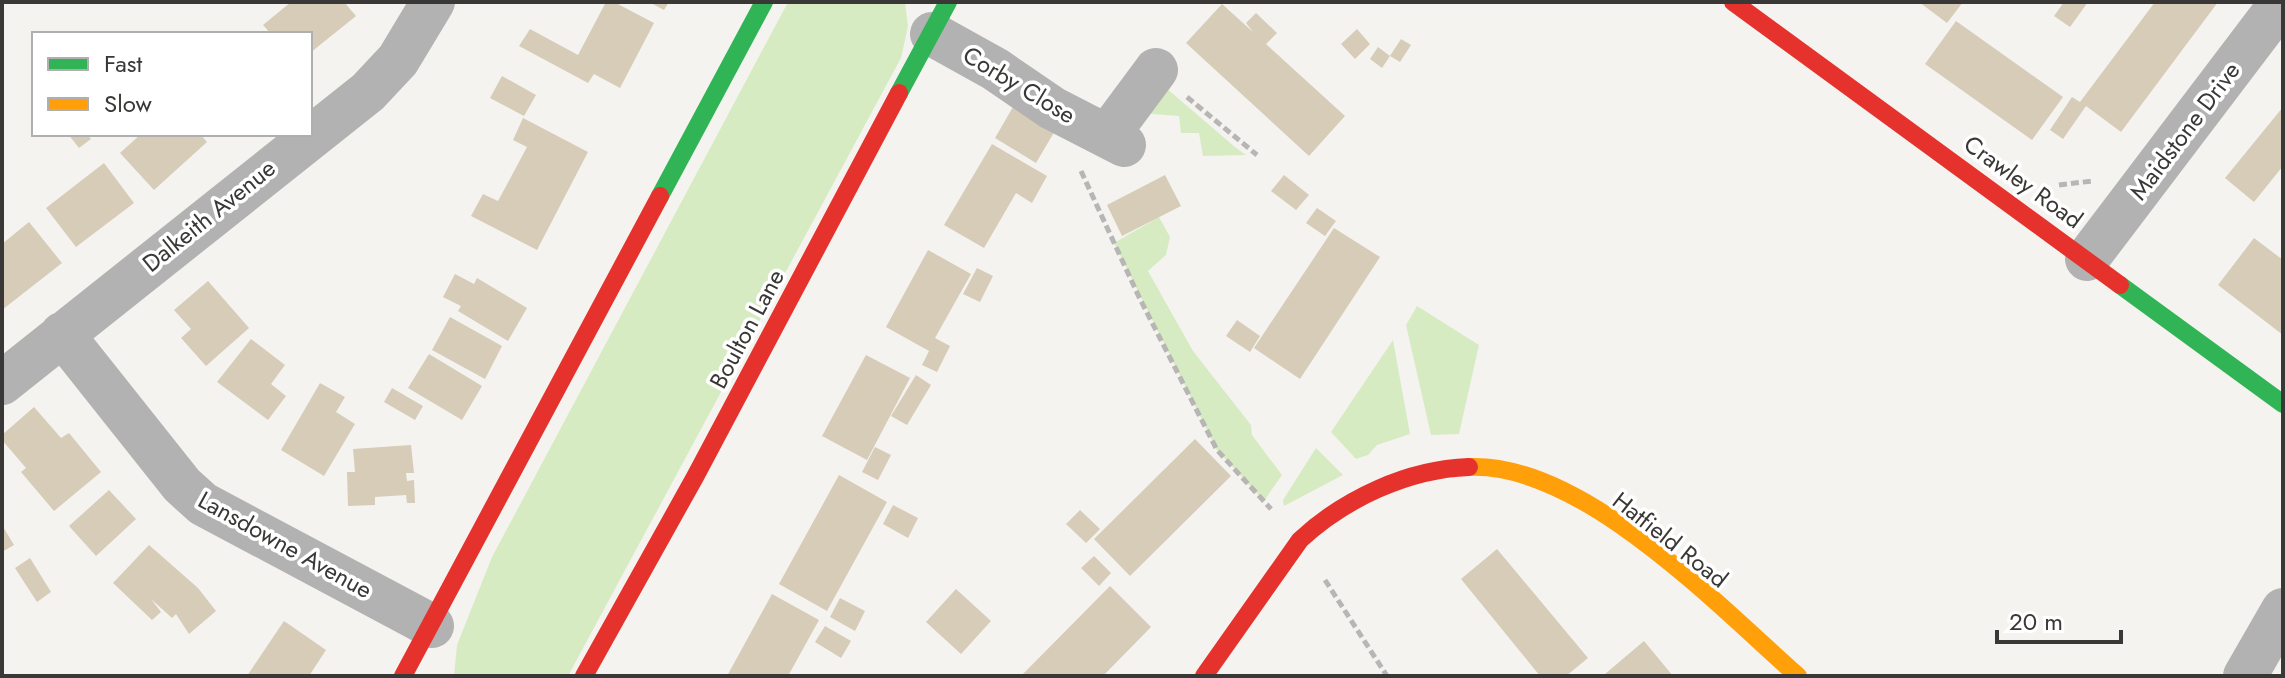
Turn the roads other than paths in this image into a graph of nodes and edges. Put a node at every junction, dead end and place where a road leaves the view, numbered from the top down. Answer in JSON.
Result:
{"nodes":[{"id":1,"x":433,"y":2,"type":"edge"},
{"id":2,"x":764,"y":2,"type":"edge"},
{"id":3,"x":1733,"y":2,"type":"edge"},
{"id":4,"x":2282,"y":2,"type":"edge"},
{"id":5,"x":940,"y":18,"type":"edge"},
{"id":6,"x":1156,"y":70,"type":"road end"},
{"id":7,"x":2087,"y":259,"type":"junction"},
{"id":8,"x":62,"y":334,"type":"junction"},
{"id":9,"x":2,"y":383,"type":"edge"},
{"id":10,"x":2283,"y":404,"type":"edge"},
{"id":11,"x":2283,"y":610,"type":"edge"},
{"id":12,"x":432,"y":626,"type":"junction"},
{"id":13,"x":404,"y":676,"type":"edge"},
{"id":14,"x":584,"y":676,"type":"edge"},
{"id":15,"x":1204,"y":676,"type":"edge"},
{"id":16,"x":1798,"y":676,"type":"edge"},
{"id":17,"x":2245,"y":676,"type":"edge"}],
"edges":[{"from":1,"to":8,"type":"street","name":"Dalkeith Avenue"},
{"from":2,"to":12,"type":"street"},
{"from":3,"to":7,"type":"street","name":"Crawley Road"},
{"from":4,"to":7,"type":"street","name":"Maidstone Drive"},
{"from":5,"to":6,"type":"street","name":"Corby Close"},
{"from":5,"to":14,"type":"street","name":"Boulton Lane"},
{"from":7,"to":10,"type":"street","name":"Crawley Road"},
{"from":8,"to":9,"type":"street","name":"Dalkeith Avenue"},
{"from":8,"to":12,"type":"street","name":"Lansdowne Avenue"},
{"from":11,"to":17,"type":"street"},
{"from":12,"to":13,"type":"street"},
{"from":15,"to":16,"type":"street","name":"Hatfield Road"}]}
